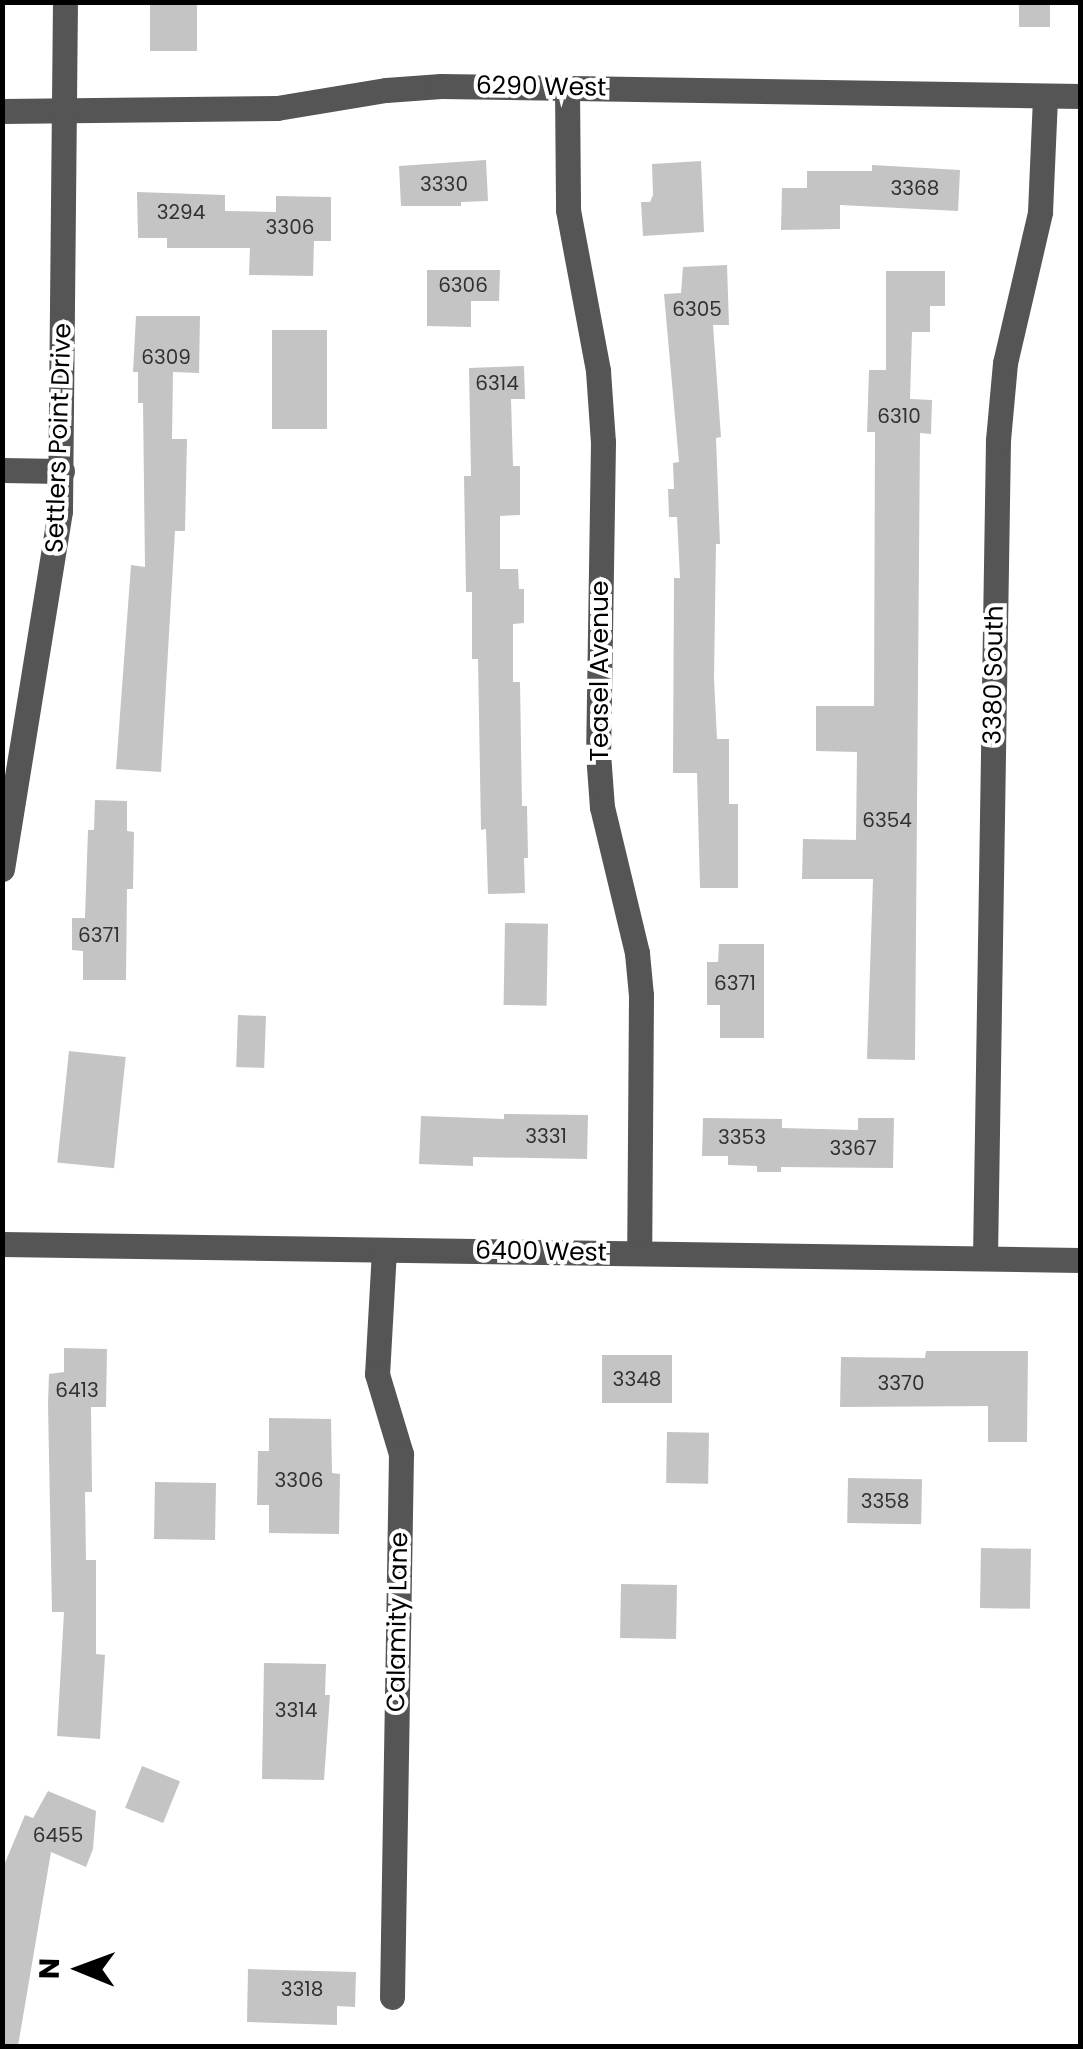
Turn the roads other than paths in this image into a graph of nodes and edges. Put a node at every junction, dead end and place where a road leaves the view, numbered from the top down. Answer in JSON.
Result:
{"nodes":[{"id":1,"x":65,"y":2,"type":"edge"},
{"id":2,"x":566,"y":88,"type":"junction"},
{"id":3,"x":1045,"y":96,"type":"junction"},
{"id":4,"x":1080,"y":96,"type":"edge"},
{"id":5,"x":2,"y":111,"type":"edge"},
{"id":6,"x":66,"y":112,"type":"junction"},
{"id":7,"x":2,"y":470,"type":"edge"},
{"id":8,"x":62,"y":471,"type":"junction"},
{"id":9,"x":4,"y":857,"type":"edge"},
{"id":10,"x":2,"y":1244,"type":"edge"},
{"id":11,"x":384,"y":1250,"type":"junction"},
{"id":12,"x":638,"y":1253,"type":"junction"},
{"id":13,"x":985,"y":1258,"type":"junction"},
{"id":14,"x":1080,"y":1260,"type":"edge"},
{"id":15,"x":392,"y":1997,"type":"dead end"}],
"edges":[{"from":1,"to":6,"type":"street","name":"Settlers Point Drive"},
{"from":2,"to":3,"type":"street","name":"6290 West"},
{"from":2,"to":6,"type":"street","name":"6290 West"},
{"from":2,"to":12,"type":"street","name":"Teasel Avenue"},
{"from":3,"to":4,"type":"street","name":"6290 West"},
{"from":3,"to":13,"type":"street","name":"3380 South"},
{"from":5,"to":6,"type":"street","name":"6290 West"},
{"from":6,"to":8,"type":"street","name":"Settlers Point Drive"},
{"from":7,"to":8,"type":"street"},
{"from":8,"to":9,"type":"street","name":"Settlers Point Drive"},
{"from":10,"to":11,"type":"street","name":"6400 West"},
{"from":11,"to":12,"type":"street","name":"6400 West"},
{"from":11,"to":15,"type":"street","name":"Calamity Lane"},
{"from":12,"to":13,"type":"street","name":"6400 West"},
{"from":13,"to":14,"type":"street","name":"6400 West"}]}
